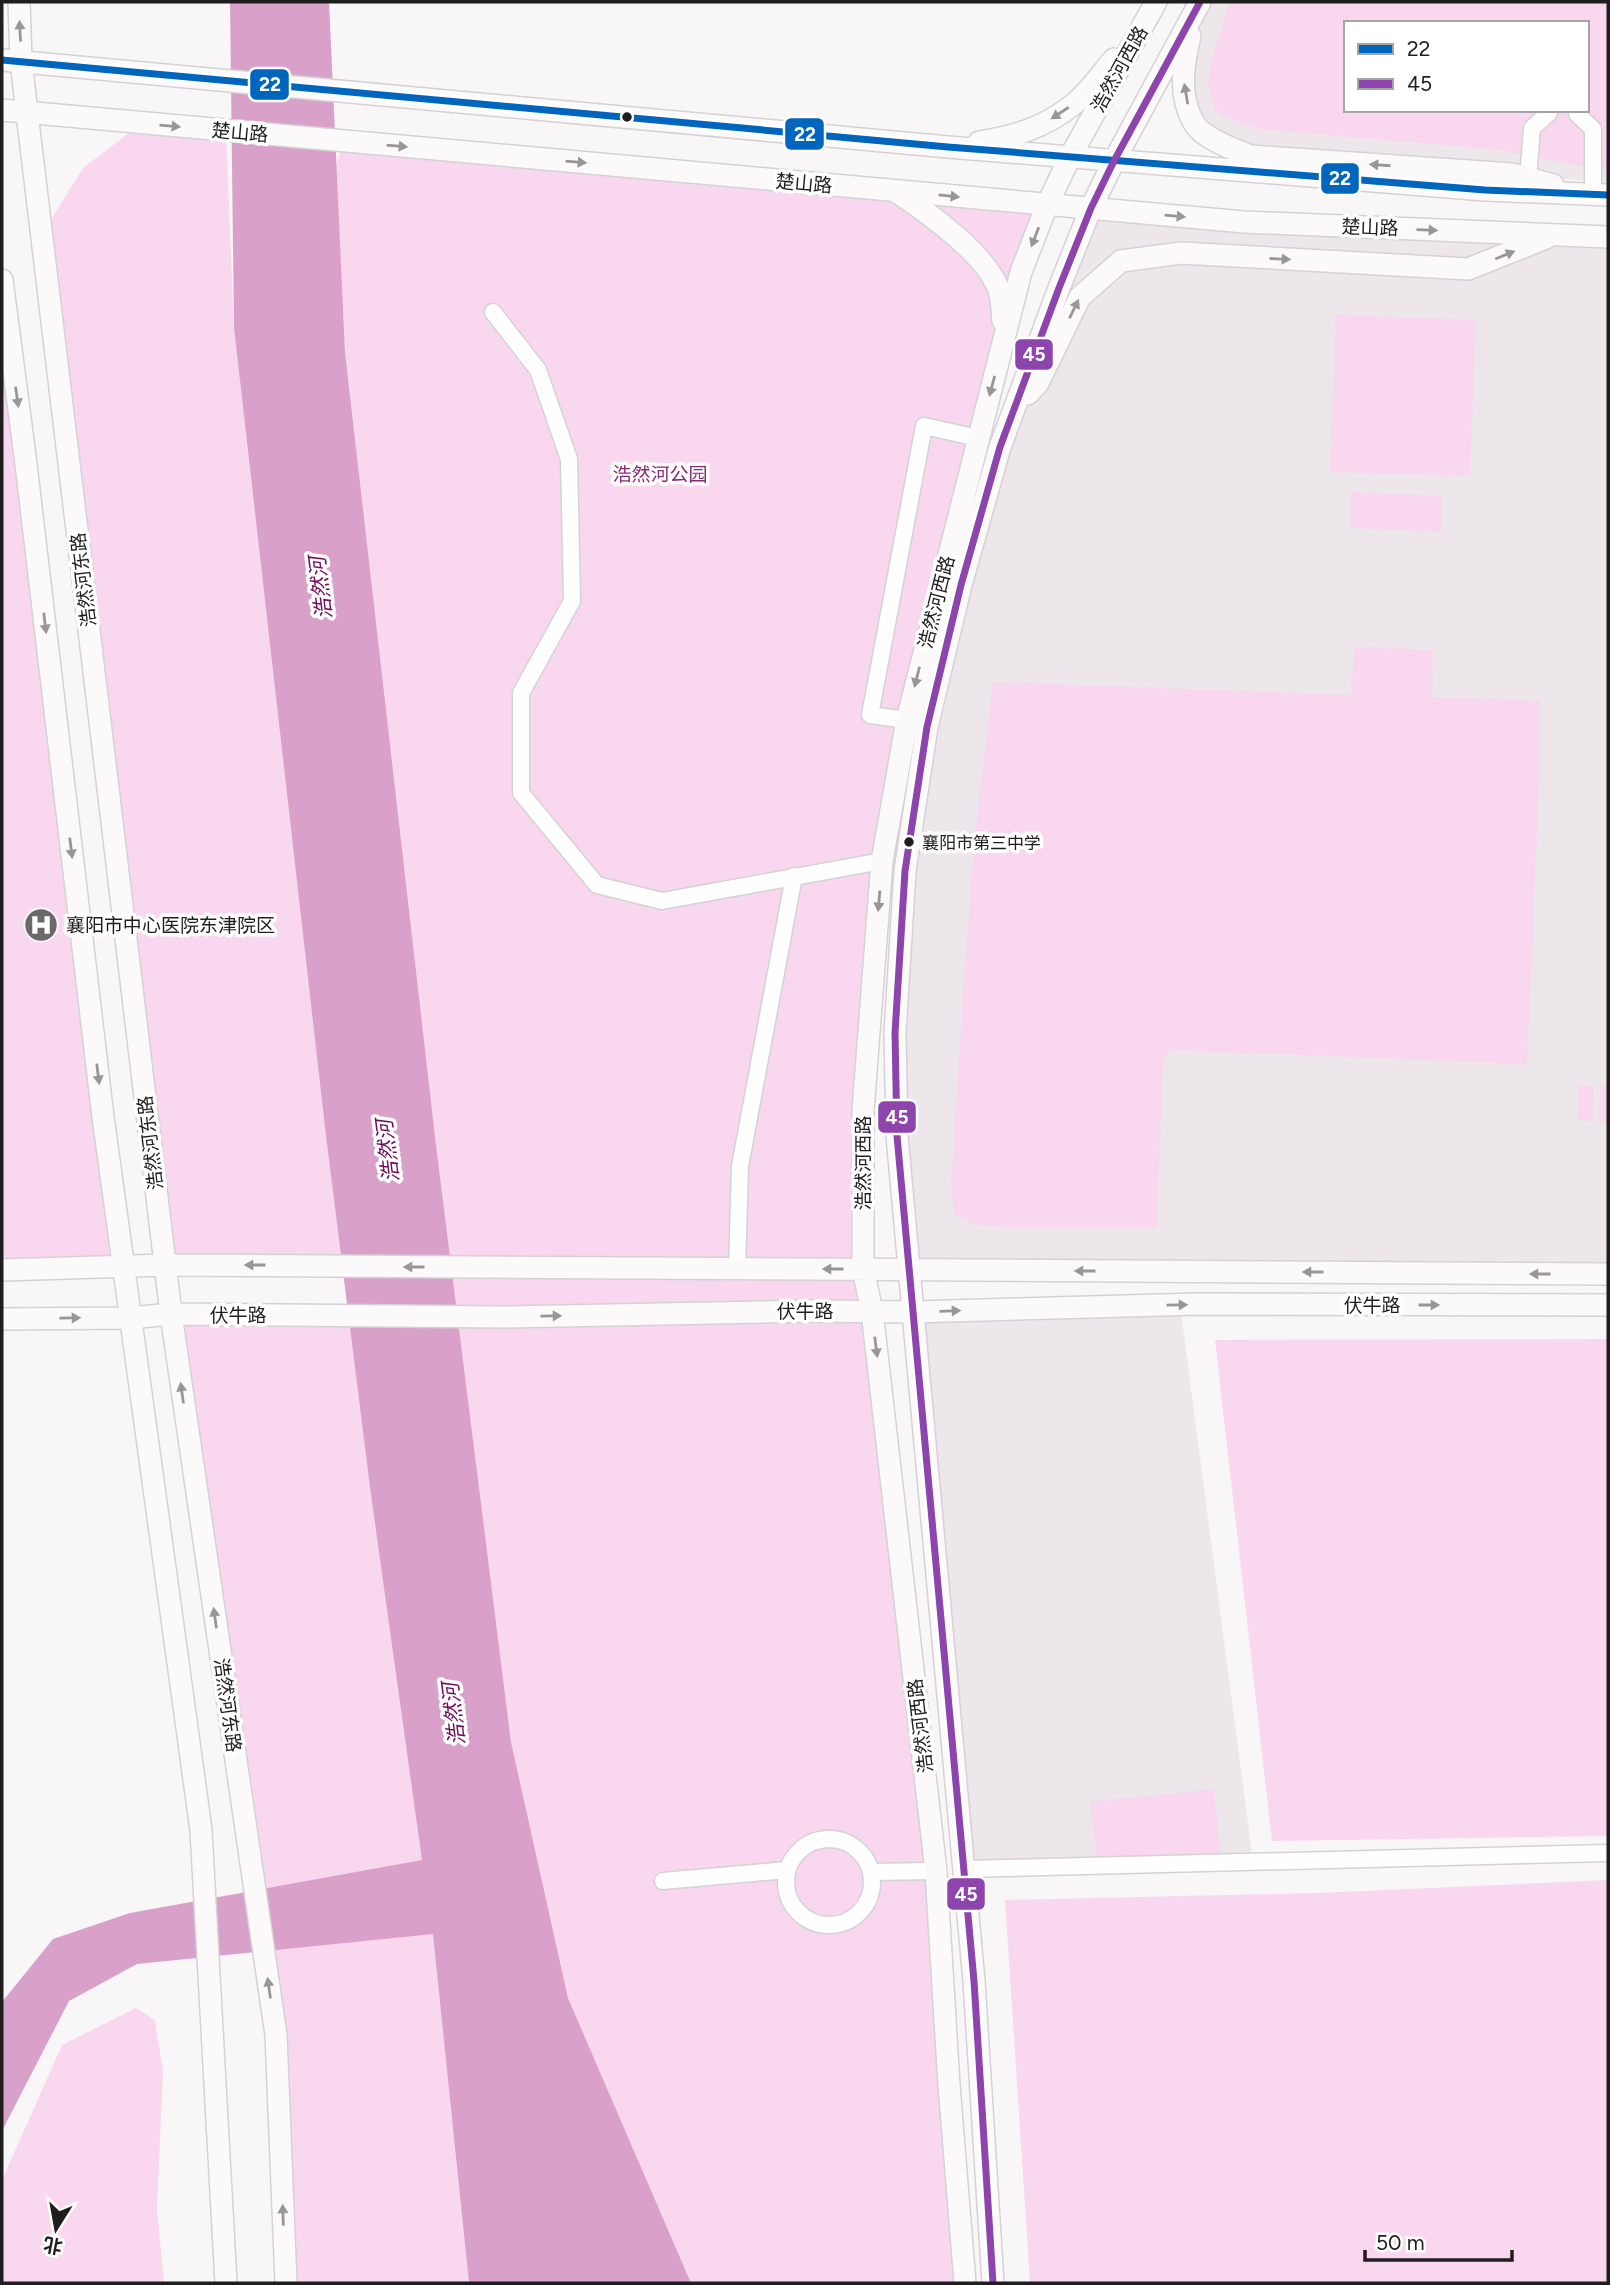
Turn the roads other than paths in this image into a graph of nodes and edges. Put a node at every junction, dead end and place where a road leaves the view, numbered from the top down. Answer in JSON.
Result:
{"nodes":[{"id":1,"x":19,"y":2,"type":"edge"},
{"id":2,"x":1156,"y":2,"type":"edge"},
{"id":3,"x":1198,"y":5,"type":"edge"},
{"id":4,"x":1141,"y":29,"type":"junction"},
{"id":5,"x":12,"y":60,"type":"edge"},
{"id":6,"x":2,"y":110,"type":"edge"},
{"id":7,"x":1549,"y":112,"type":"edge"},
{"id":8,"x":1577,"y":112,"type":"edge"},
{"id":9,"x":27,"y":113,"type":"junction"},
{"id":10,"x":948,"y":147,"type":"junction"},
{"id":11,"x":1070,"y":157,"type":"junction"},
{"id":12,"x":1114,"y":161,"type":"junction"},
{"id":13,"x":1528,"y":178,"type":"junction"},
{"id":14,"x":895,"y":191,"type":"junction"},
{"id":15,"x":1600,"y":195,"type":"edge"},
{"id":16,"x":1047,"y":205,"type":"junction"},
{"id":17,"x":1091,"y":208,"type":"junction"},
{"id":18,"x":1553,"y":235,"type":"junction"},
{"id":19,"x":1608,"y":237,"type":"edge"},
{"id":20,"x":2,"y":281,"type":"edge"},
{"id":21,"x":494,"y":312,"type":"dead end"},
{"id":22,"x":1005,"y":335,"type":"junction"},
{"id":23,"x":1014,"y":408,"type":"junction"},
{"id":24,"x":978,"y":438,"type":"junction"},
{"id":25,"x":907,"y":720,"type":"junction"},
{"id":26,"x":882,"y":861,"type":"junction"},
{"id":27,"x":794,"y":876,"type":"junction"},
{"id":28,"x":165,"y":1265,"type":"junction"},
{"id":29,"x":123,"y":1267,"type":"junction"},
{"id":30,"x":737,"y":1269,"type":"junction"},
{"id":31,"x":863,"y":1269,"type":"junction"},
{"id":32,"x":909,"y":1269,"type":"junction"},
{"id":33,"x":2,"y":1270,"type":"edge"},
{"id":34,"x":1608,"y":1274,"type":"edge"},
{"id":35,"x":1608,"y":1305,"type":"edge"},
{"id":36,"x":872,"y":1311,"type":"junction"},
{"id":37,"x":913,"y":1312,"type":"junction"},
{"id":38,"x":171,"y":1314,"type":"junction"},
{"id":39,"x":130,"y":1318,"type":"junction"},
{"id":40,"x":2,"y":1319,"type":"edge"},
{"id":41,"x":1608,"y":1853,"type":"edge"},
{"id":42,"x":963,"y":1869,"type":"junction"},
{"id":43,"x":787,"y":1870,"type":"junction"},
{"id":44,"x":936,"y":1871,"type":"junction"},
{"id":45,"x":872,"y":1872,"type":"junction"},
{"id":46,"x":663,"y":1881,"type":"dead end"},
{"id":47,"x":226,"y":2283,"type":"edge"},
{"id":48,"x":286,"y":2283,"type":"edge"},
{"id":49,"x":965,"y":2283,"type":"edge"},
{"id":50,"x":993,"y":2283,"type":"edge"}],
"edges":[{"from":5,"to":1,"type":"street","name":"浩然河东路","one_way":true},
{"from":2,"to":4,"type":"street","name":"浩然河西路"},
{"from":3,"to":12,"type":"street","name":"浩然河西路"},
{"from":13,"to":3,"type":"street","one_way":true},
{"from":4,"to":10,"type":"street","one_way":true},
{"from":4,"to":11,"type":"street","name":"浩然河西路"},
{"from":5,"to":9,"type":"street","name":"浩然河东路"},
{"from":5,"to":10,"type":"street"},
{"from":6,"to":9,"type":"street","name":"楚山路"},
{"from":7,"to":8,"type":"street"},
{"from":7,"to":13,"type":"street"},
{"from":8,"to":15,"type":"street"},
{"from":9,"to":14,"type":"street","name":"楚山路","one_way":true},
{"from":9,"to":28,"type":"street","name":"浩然河东路"},
{"from":10,"to":11,"type":"street"},
{"from":11,"to":12,"type":"street"},
{"from":11,"to":16,"type":"street","name":"浩然河西路"},
{"from":12,"to":15,"type":"street"},
{"from":12,"to":17,"type":"street","name":"浩然河西路"},
{"from":13,"to":15,"type":"street"},
{"from":14,"to":16,"type":"street","name":"楚山路","one_way":true},
{"from":14,"to":22,"type":"street"},
{"from":16,"to":17,"type":"street","name":"楚山路"},
{"from":16,"to":22,"type":"street","name":"浩然河西路","one_way":true},
{"from":17,"to":18,"type":"street","name":"楚山路","one_way":true},
{"from":17,"to":23,"type":"street","name":"浩然河西路"},
{"from":18,"to":19,"type":"street","name":"楚山路"},
{"from":23,"to":18,"type":"street","one_way":true},
{"from":20,"to":29,"type":"street","one_way":true},
{"from":21,"to":27,"type":"street"},
{"from":22,"to":24,"type":"street","name":"浩然河西路","one_way":true},
{"from":23,"to":32,"type":"street","name":"浩然河西路"},
{"from":24,"to":25,"type":"street","name":"浩然河西路","one_way":true},
{"from":24,"to":25,"type":"street"},
{"from":25,"to":26,"type":"street","name":"浩然河西路"},
{"from":26,"to":27,"type":"street"},
{"from":26,"to":31,"type":"street","name":"浩然河西路","one_way":true},
{"from":27,"to":30,"type":"street"},
{"from":28,"to":29,"type":"street"},
{"from":30,"to":28,"type":"street","one_way":true},
{"from":28,"to":38,"type":"street","name":"浩然河东路"},
{"from":29,"to":33,"type":"street"},
{"from":29,"to":39,"type":"street"},
{"from":31,"to":30,"type":"street","one_way":true},
{"from":31,"to":32,"type":"street"},
{"from":31,"to":36,"type":"street","name":"浩然河西路"},
{"from":34,"to":32,"type":"street","one_way":true},
{"from":32,"to":37,"type":"street","name":"浩然河西路"},
{"from":37,"to":35,"type":"street","name":"伏牛路","one_way":true},
{"from":36,"to":37,"type":"street","name":"伏牛路"},
{"from":38,"to":36,"type":"street","name":"伏牛路","one_way":true},
{"from":36,"to":44,"type":"street","name":"浩然河西路","one_way":true},
{"from":37,"to":42,"type":"street","name":"浩然河西路"},
{"from":38,"to":39,"type":"street","name":"伏牛路"},
{"from":48,"to":38,"type":"street","name":"浩然河东路","one_way":true},
{"from":40,"to":39,"type":"street","name":"伏牛路","one_way":true},
{"from":39,"to":47,"type":"street"},
{"from":41,"to":42,"type":"street"},
{"from":42,"to":50,"type":"street","name":"浩然河西路"},
{"from":43,"to":45,"type":"street"},
{"from":43,"to":45,"type":"street"},
{"from":43,"to":46,"type":"street"},
{"from":44,"to":45,"type":"street"},
{"from":44,"to":49,"type":"street","name":"浩然河西路"}]}
